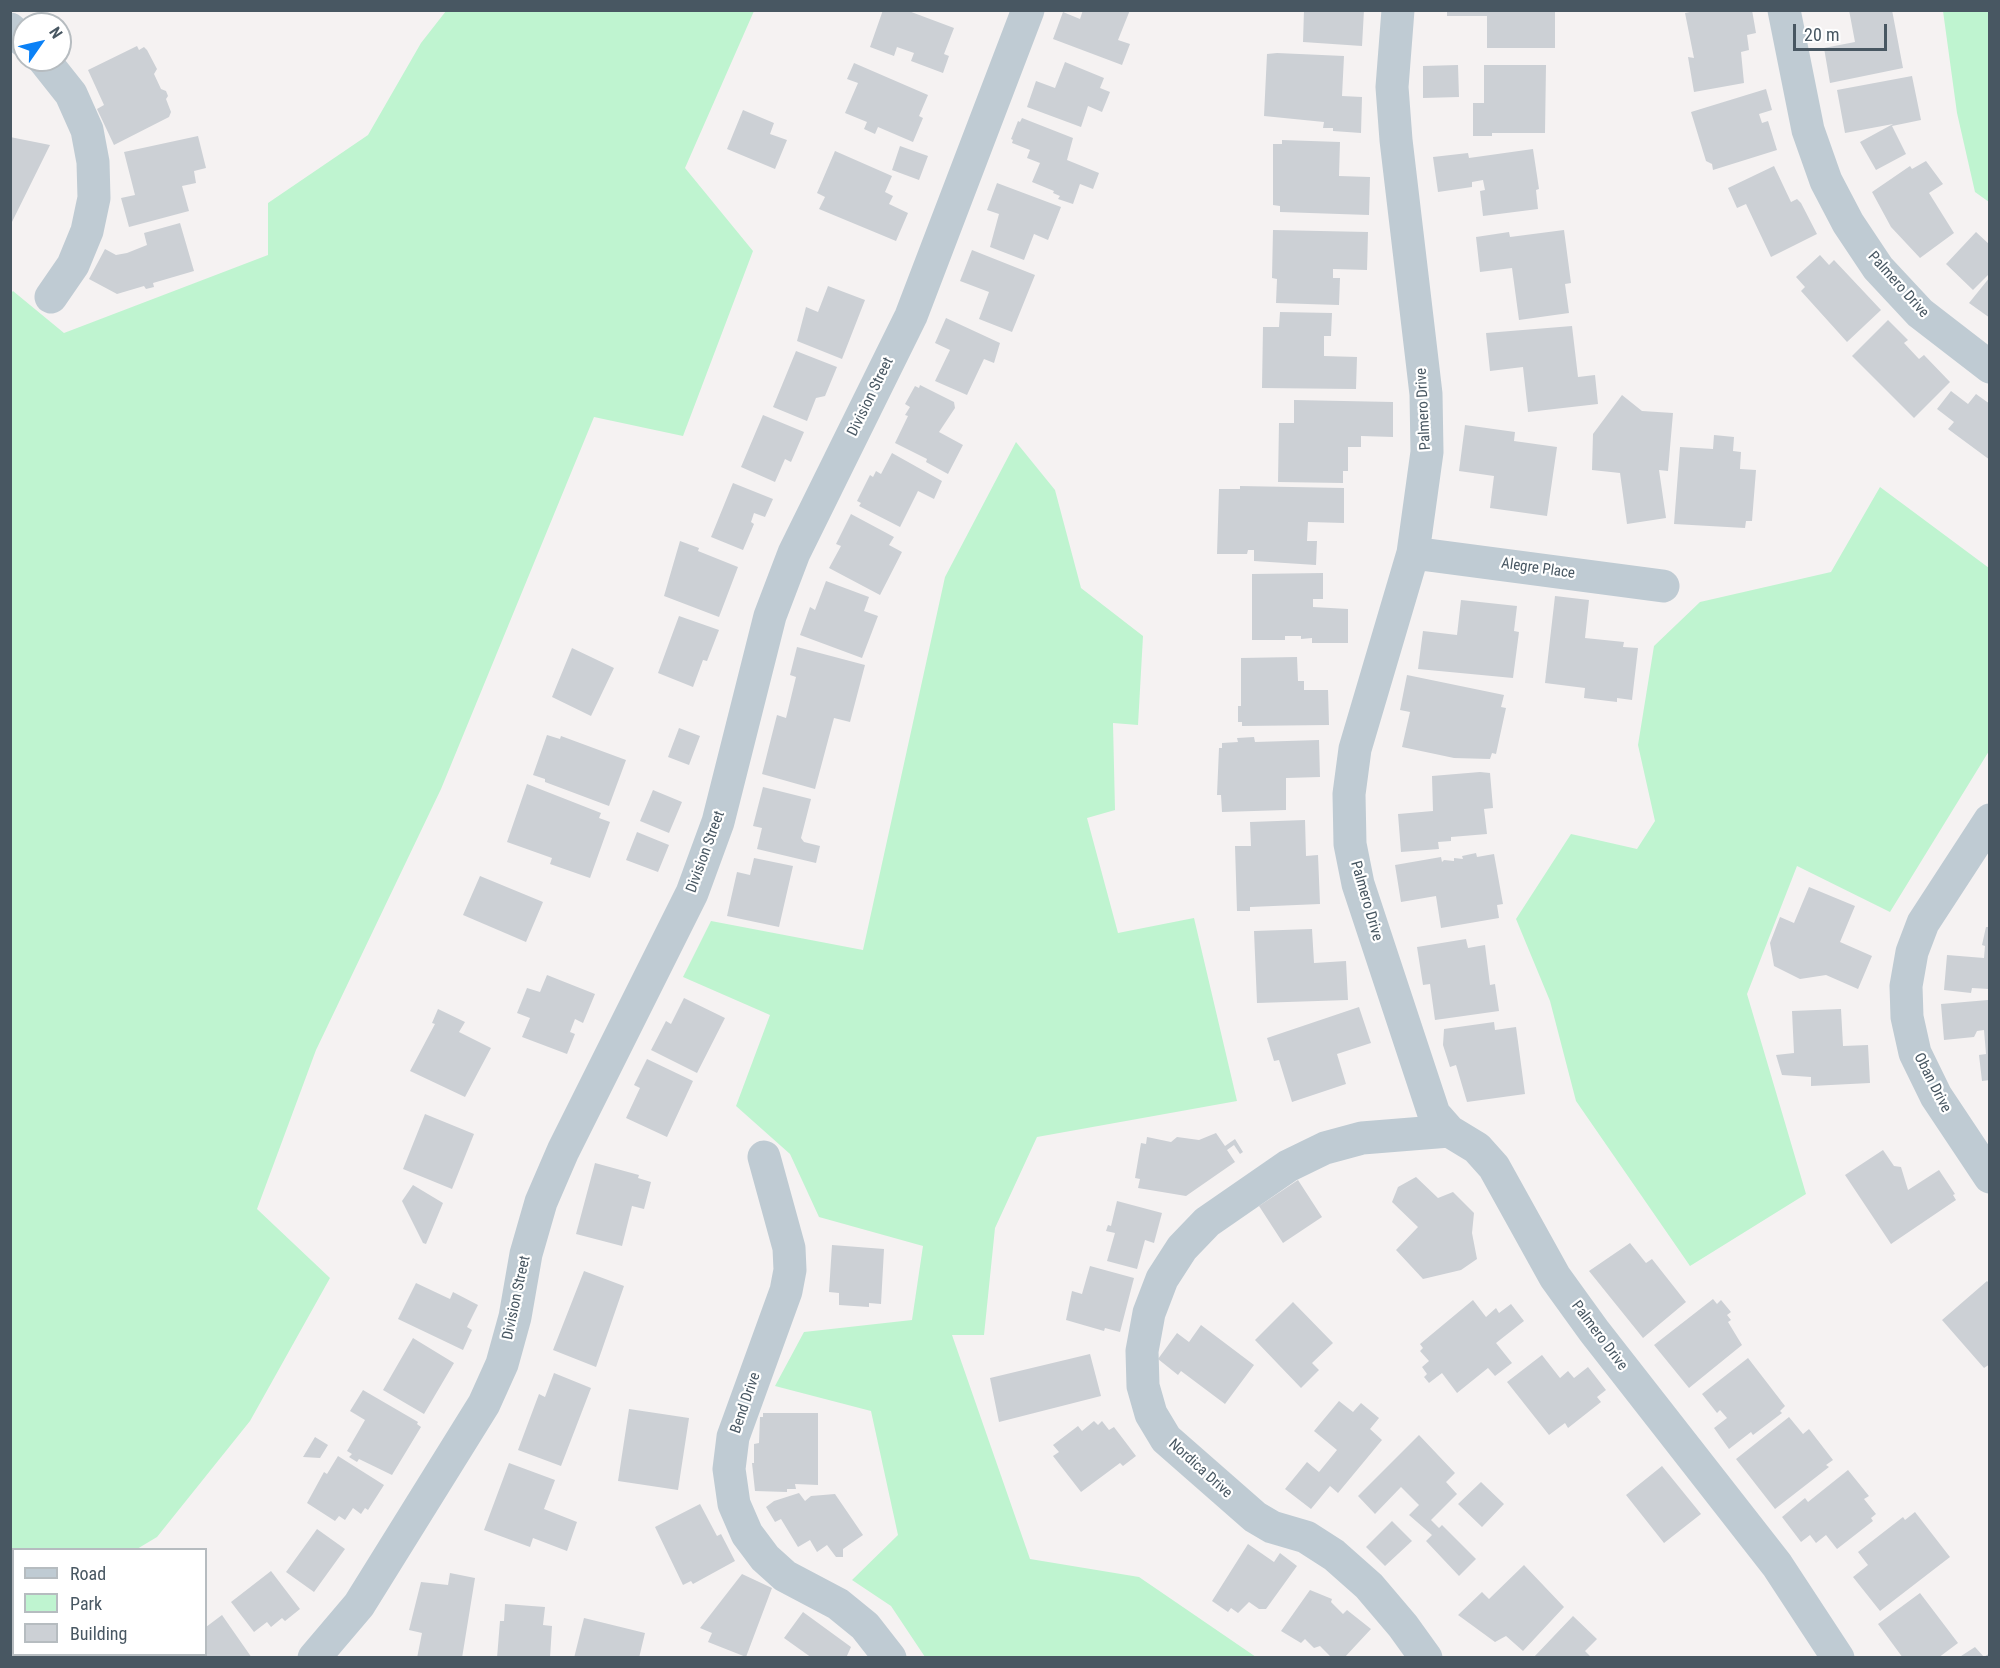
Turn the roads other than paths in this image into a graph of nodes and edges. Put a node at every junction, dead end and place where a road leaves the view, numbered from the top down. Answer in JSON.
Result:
{"nodes":[{"id":1,"x":1028,"y":10,"type":"edge"},
{"id":2,"x":1398,"y":10,"type":"edge"},
{"id":3,"x":1784,"y":10,"type":"edge"},
{"id":4,"x":54,"y":72,"type":"edge"},
{"id":5,"x":51,"y":297,"type":"dead end"},
{"id":6,"x":1989,"y":368,"type":"edge"},
{"id":7,"x":1413,"y":553,"type":"junction"},
{"id":8,"x":1663,"y":586,"type":"dead end"},
{"id":9,"x":1989,"y":820,"type":"edge"},
{"id":10,"x":1449,"y":1131,"type":"junction"},
{"id":11,"x":764,"y":1157,"type":"dead end"},
{"id":12,"x":1989,"y":1177,"type":"edge"},
{"id":13,"x":314,"y":1658,"type":"edge"},
{"id":14,"x":890,"y":1658,"type":"edge"},
{"id":15,"x":1426,"y":1658,"type":"edge"},
{"id":16,"x":1838,"y":1658,"type":"edge"}],
"edges":[{"from":1,"to":13,"type":"street","name":"Division Street"},
{"from":2,"to":7,"type":"street","name":"Palmero Drive"},
{"from":3,"to":6,"type":"street","name":"Palmero Drive"},
{"from":4,"to":5,"type":"street"},
{"from":7,"to":8,"type":"street","name":"Alegre Place"},
{"from":7,"to":10,"type":"street","name":"Palmero Drive"},
{"from":9,"to":12,"type":"street","name":"Oban Drive"},
{"from":10,"to":15,"type":"street","name":"Nordica Drive"},
{"from":10,"to":16,"type":"street","name":"Palmero Drive"},
{"from":11,"to":14,"type":"street","name":"Bend Drive"}]}
